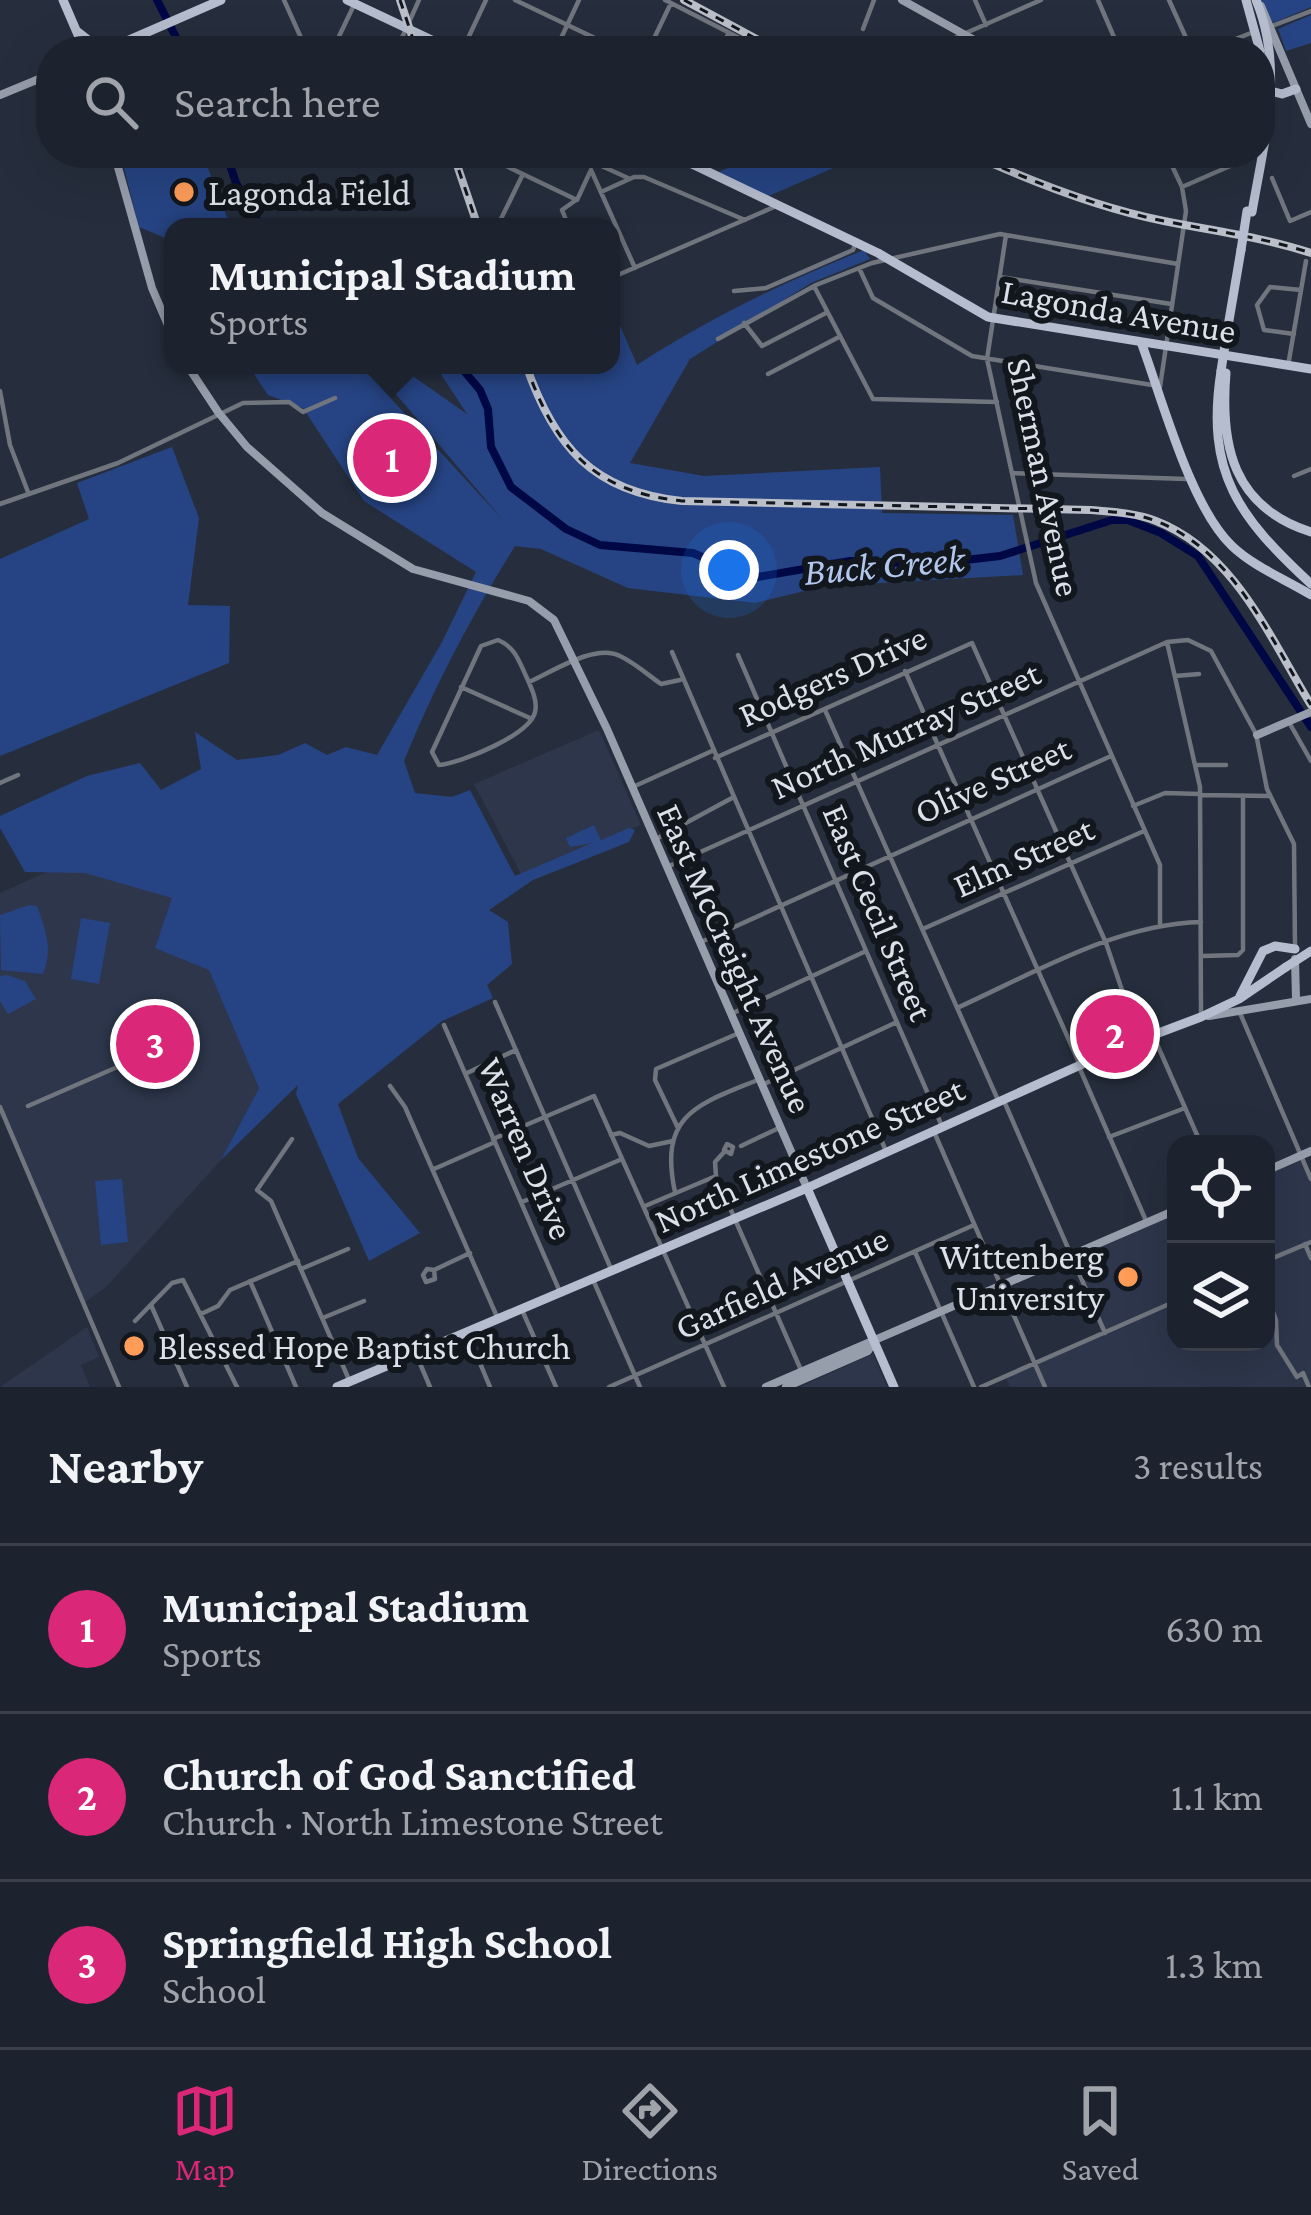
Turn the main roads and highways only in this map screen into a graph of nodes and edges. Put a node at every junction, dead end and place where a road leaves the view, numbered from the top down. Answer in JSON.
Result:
{"nodes":[{"id":1,"x":62,"y":0,"type":"edge"},
{"id":2,"x":221,"y":0,"type":"edge"},
{"id":3,"x":1246,"y":0,"type":"edge"},
{"id":4,"x":1256,"y":0,"type":"edge"},
{"id":5,"x":353,"y":1,"type":"edge"},
{"id":6,"x":75,"y":28,"type":"junction"},
{"id":7,"x":1264,"y":28,"type":"junction"},
{"id":8,"x":78,"y":36,"type":"edge"},
{"id":9,"x":84,"y":36,"type":"edge"},
{"id":10,"x":140,"y":36,"type":"edge"},
{"id":11,"x":424,"y":36,"type":"edge"},
{"id":12,"x":1263,"y":36,"type":"edge"},
{"id":13,"x":1265,"y":36,"type":"edge"},
{"id":14,"x":1296,"y":89,"type":"road end"},
{"id":15,"x":1275,"y":90,"type":"edge"},
{"id":16,"x":701,"y":168,"type":"edge"},
{"id":17,"x":1254,"y":168,"type":"edge"},
{"id":18,"x":1258,"y":168,"type":"edge"},
{"id":19,"x":1250,"y":211,"type":"junction"},
{"id":20,"x":1141,"y":342,"type":"junction"},
{"id":21,"x":1311,"y":370,"type":"edge"},
{"id":22,"x":1224,"y":372,"type":"junction"},
{"id":23,"x":1311,"y":532,"type":"edge"},
{"id":24,"x":1311,"y":584,"type":"edge"},
{"id":25,"x":1311,"y":595,"type":"edge"},
{"id":26,"x":1295,"y":949,"type":"road end"},
{"id":27,"x":1311,"y":951,"type":"edge"},
{"id":28,"x":1201,"y":1000,"type":"road end"},
{"id":29,"x":1239,"y":1004,"type":"junction"},
{"id":30,"x":1220,"y":1009,"type":"junction"},
{"id":31,"x":807,"y":1188,"type":"junction"},
{"id":32,"x":364,"y":1382,"type":"edge"},
{"id":33,"x":337,"y":1387,"type":"edge"},
{"id":34,"x":894,"y":1387,"type":"edge"}],
"edges":[{"from":1,"to":6,"type":"main road"},
{"from":2,"to":10,"type":"main road"},
{"from":3,"to":7,"type":"main road"},
{"from":4,"to":7,"type":"main road"},
{"from":5,"to":11,"type":"main road"},
{"from":6,"to":8,"type":"main road"},
{"from":6,"to":9,"type":"main road"},
{"from":7,"to":12,"type":"main road"},
{"from":7,"to":13,"type":"main road"},
{"from":14,"to":15,"type":"main road"},
{"from":16,"to":20,"type":"main road","name":"Lagonda Avenue"},
{"from":17,"to":19,"type":"main road"},
{"from":18,"to":19,"type":"main road"},
{"from":19,"to":22,"type":"main road","bridge":true},
{"from":20,"to":21,"type":"main road","name":"Lagonda Avenue"},
{"from":20,"to":25,"type":"main road"},
{"from":22,"to":23,"type":"main road"},
{"from":22,"to":24,"type":"main road"},
{"from":26,"to":29,"type":"main road"},
{"from":27,"to":29,"type":"main road","bridge":true},
{"from":28,"to":30,"type":"main road"},
{"from":29,"to":30,"type":"main road"},
{"from":30,"to":31,"type":"main road","name":"North Limestone Street"},
{"from":31,"to":32,"type":"main road","name":"North Limestone Street"},
{"from":31,"to":34,"type":"main road","name":"East McCreight Avenue"},
{"from":32,"to":33,"type":"main road","name":"North Limestone Street"}]}
